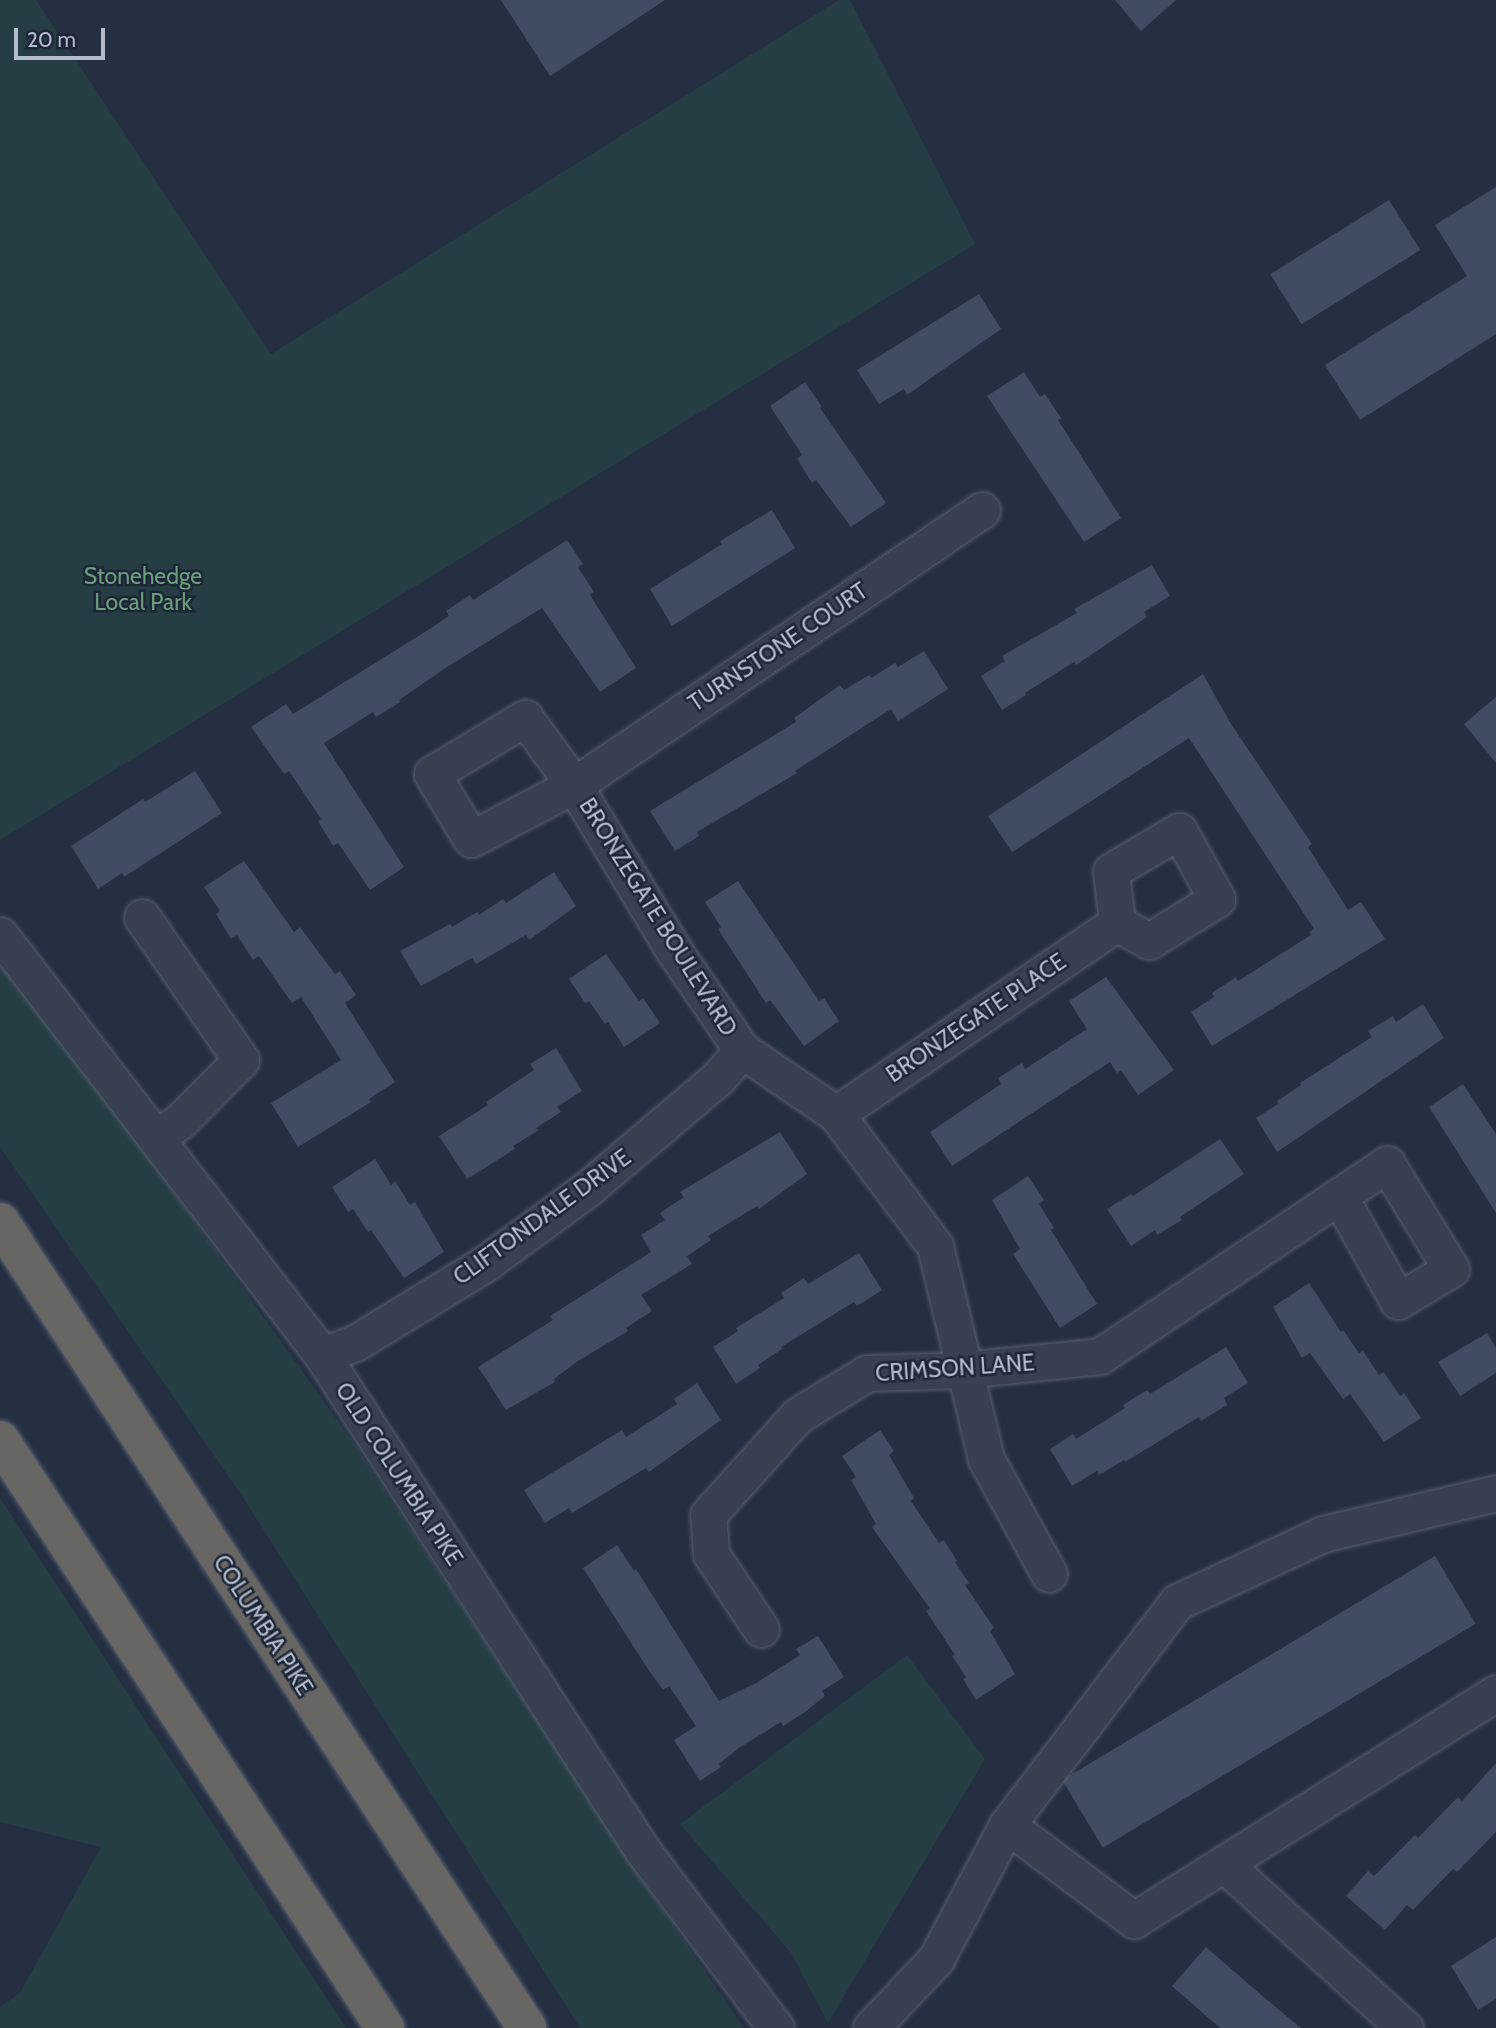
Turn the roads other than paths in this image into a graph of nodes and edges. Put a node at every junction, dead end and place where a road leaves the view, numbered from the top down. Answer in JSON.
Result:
{"nodes":[{"id":1,"x":982,"y":510,"type":"dead end"},
{"id":2,"x":574,"y":785,"type":"joint"},
{"id":3,"x":142,"y":917,"type":"dead end"},
{"id":4,"x":1116,"y":923,"type":"dead end"},
{"id":5,"x":0,"y":935,"type":"edge"},
{"id":6,"x":742,"y":1050,"type":"junction"},
{"id":7,"x":836,"y":1114,"type":"junction"},
{"id":8,"x":157,"y":1138,"type":"junction"},
{"id":9,"x":1339,"y":1196,"type":"dead end"},
{"id":10,"x":0,"y":1222,"type":"edge"},
{"id":11,"x":322,"y":1355,"type":"junction"},
{"id":12,"x":963,"y":1370,"type":"junction"},
{"id":13,"x":0,"y":1440,"type":"edge"},
{"id":14,"x":1496,"y":1493,"type":"edge"},
{"id":15,"x":1049,"y":1574,"type":"dead end"},
{"id":16,"x":761,"y":1629,"type":"dead end"},
{"id":17,"x":1496,"y":1693,"type":"edge"},
{"id":18,"x":1007,"y":1825,"type":"junction"},
{"id":19,"x":1225,"y":1865,"type":"junction"},
{"id":20,"x":385,"y":2028,"type":"edge"},
{"id":21,"x":527,"y":2028,"type":"edge"},
{"id":22,"x":776,"y":2028,"type":"edge"},
{"id":23,"x":871,"y":2028,"type":"edge"},
{"id":24,"x":1405,"y":2028,"type":"edge"}],
"edges":[{"from":1,"to":2,"type":"street","name":"TURNSTONE COURT"},
{"from":2,"to":6,"type":"street","name":"BRONZEGATE BOULEVARD"},
{"from":3,"to":8,"type":"street"},
{"from":4,"to":7,"type":"street","name":"BRONZEGATE PLACE"},
{"from":5,"to":8,"type":"street","name":"OLD COLUMBIA PIKE"},
{"from":6,"to":7,"type":"street","name":"BRONZEGATE BOULEVARD"},
{"from":6,"to":11,"type":"street","name":"CLIFTONDALE DRIVE"},
{"from":7,"to":12,"type":"street","name":"BRONZEGATE BOULEVARD"},
{"from":8,"to":11,"type":"street","name":"OLD COLUMBIA PIKE"},
{"from":9,"to":12,"type":"street","name":"CRIMSON LANE"},
{"from":10,"to":21,"type":"highway","name":"COLUMBIA PIKE"},
{"from":11,"to":22,"type":"street","name":"OLD COLUMBIA PIKE"},
{"from":12,"to":15,"type":"street","name":"BRONZEGATE BOULEVARD"},
{"from":12,"to":16,"type":"street","name":"CRIMSON LANE"},
{"from":13,"to":20,"type":"highway"},
{"from":14,"to":18,"type":"street"},
{"from":17,"to":19,"type":"street"},
{"from":18,"to":19,"type":"street"},
{"from":18,"to":23,"type":"street"},
{"from":19,"to":24,"type":"street"}]}
